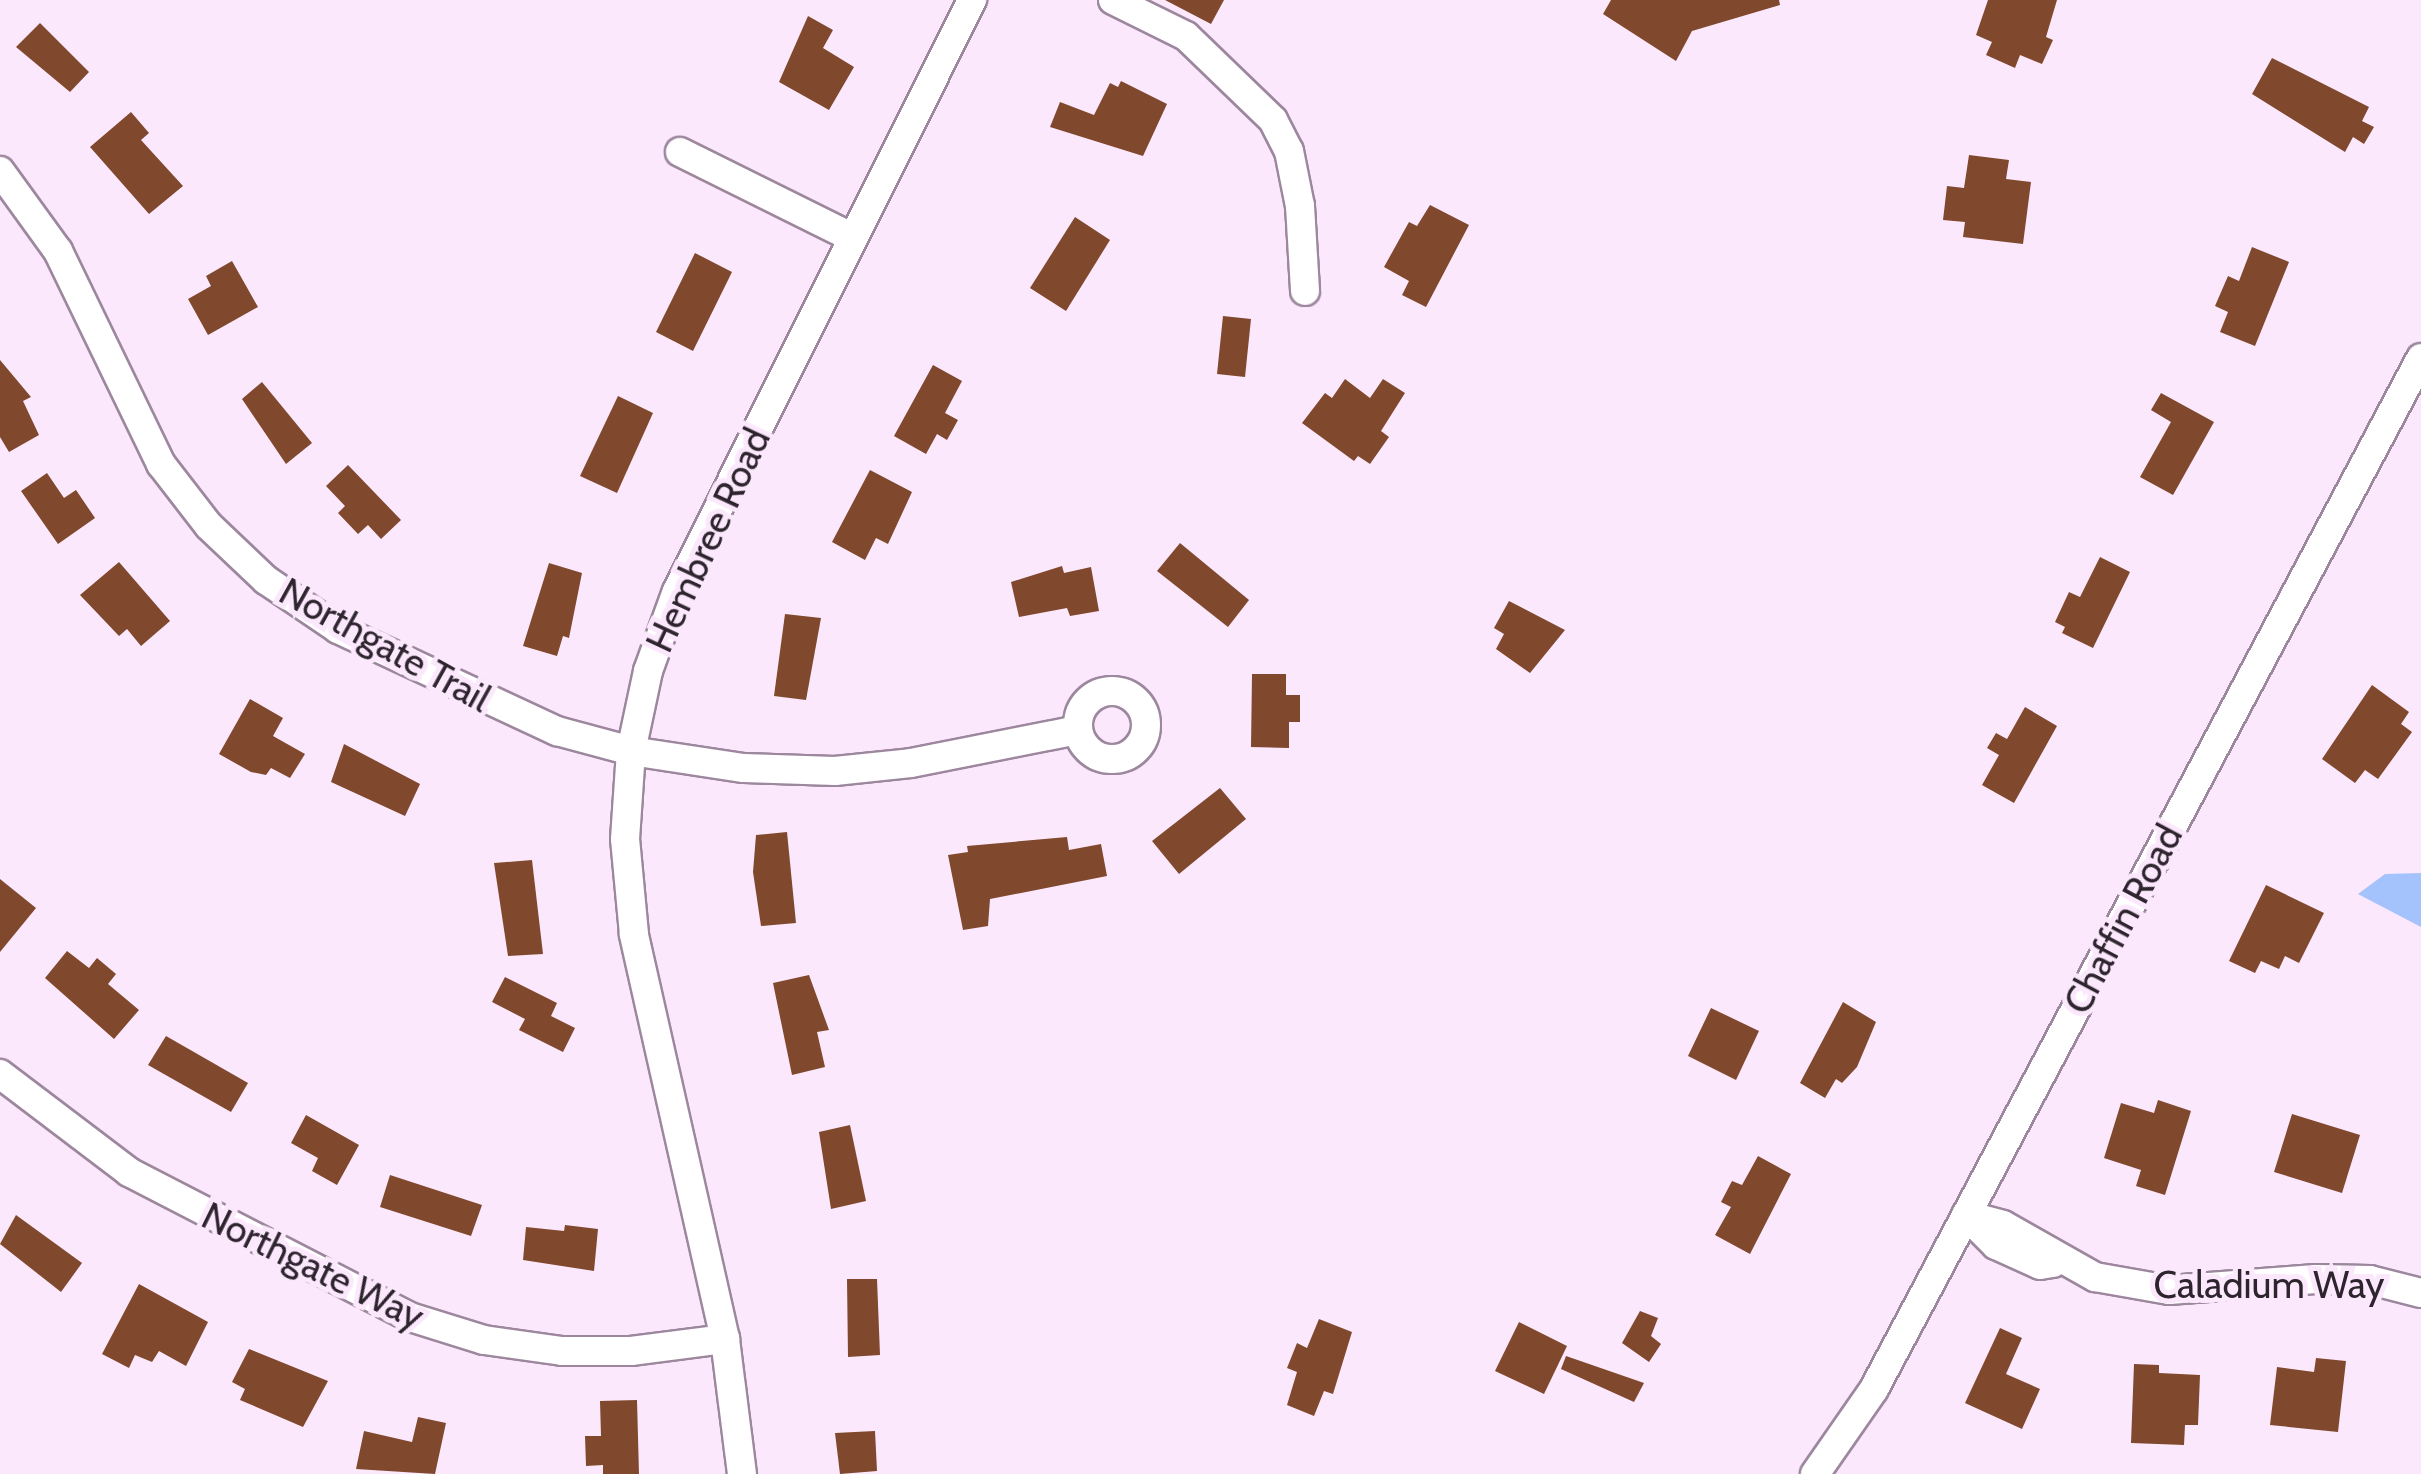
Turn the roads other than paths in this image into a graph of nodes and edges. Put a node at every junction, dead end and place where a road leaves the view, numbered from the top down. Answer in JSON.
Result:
{"nodes":[{"id":1,"x":971,"y":0,"type":"edge"},
{"id":2,"x":1113,"y":0,"type":"edge"},
{"id":3,"x":680,"y":152,"type":"dead end"},
{"id":4,"x":0,"y":171,"type":"edge"},
{"id":5,"x":853,"y":238,"type":"junction"},
{"id":6,"x":1305,"y":291,"type":"dead end"},
{"id":7,"x":2421,"y":358,"type":"edge"},
{"id":8,"x":1078,"y":730,"type":"dead end"},
{"id":9,"x":631,"y":751,"type":"junction"},
{"id":10,"x":0,"y":1074,"type":"edge"},
{"id":11,"x":1966,"y":1216,"type":"junction"},
{"id":12,"x":2421,"y":1294,"type":"edge"},
{"id":13,"x":725,"y":1339,"type":"junction"},
{"id":14,"x":742,"y":1474,"type":"edge"},
{"id":15,"x":1815,"y":1474,"type":"edge"}],
"edges":[{"from":1,"to":5,"type":"street","name":"Hembree Road"},
{"from":2,"to":6,"type":"street"},
{"from":3,"to":5,"type":"street"},
{"from":4,"to":9,"type":"street","name":"Northgate Trail"},
{"from":5,"to":9,"type":"street","name":"Hembree Road"},
{"from":7,"to":11,"type":"street","name":"Chaffin Road"},
{"from":8,"to":9,"type":"street","name":"Northgate Trail"},
{"from":9,"to":13,"type":"street","name":"Hembree Road"},
{"from":10,"to":13,"type":"street","name":"Northgate Way"},
{"from":11,"to":12,"type":"street","name":"Caladium Way"},
{"from":11,"to":15,"type":"street","name":"Chaffin Road"},
{"from":13,"to":14,"type":"street","name":"Hembree Road"}]}
